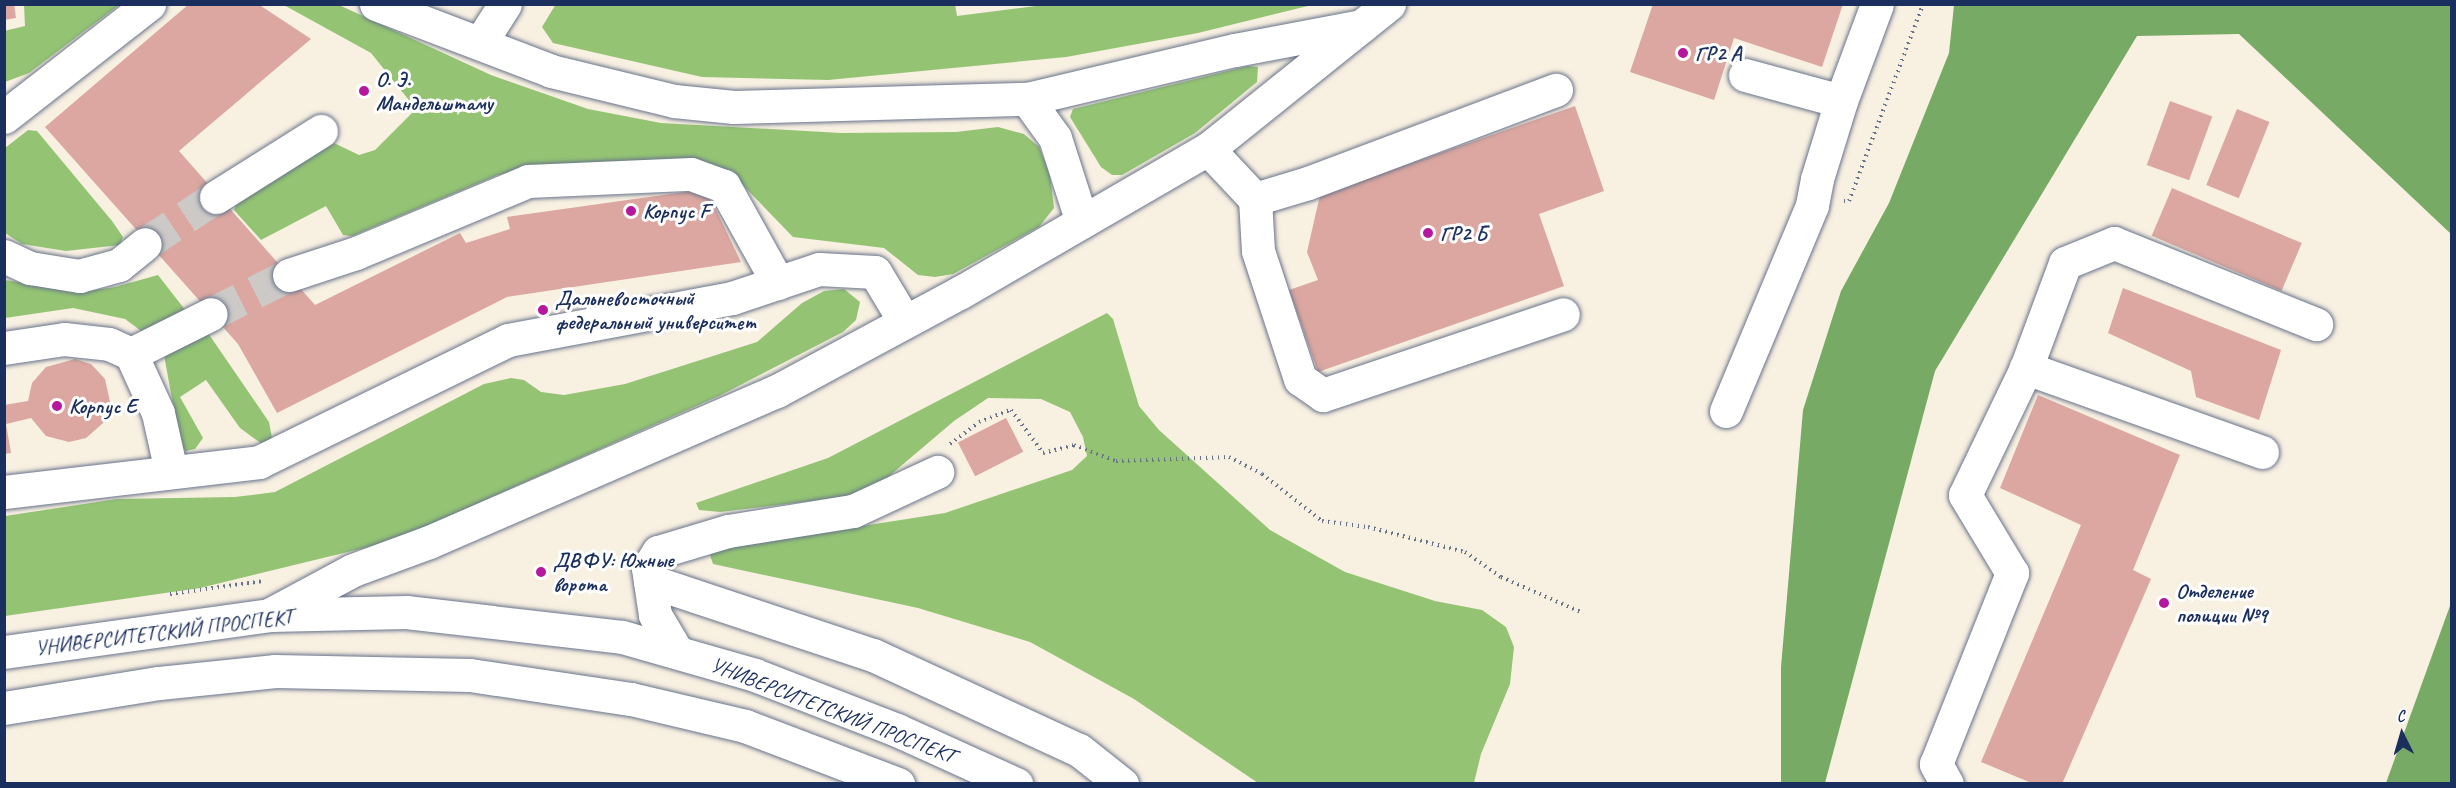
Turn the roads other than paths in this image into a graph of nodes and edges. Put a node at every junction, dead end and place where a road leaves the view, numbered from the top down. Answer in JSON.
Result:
{"nodes":[{"id":1,"x":149,"y":4,"type":"edge"},
{"id":2,"x":376,"y":4,"type":"edge"},
{"id":3,"x":505,"y":4,"type":"edge"},
{"id":4,"x":1877,"y":4,"type":"edge"},
{"id":5,"x":1378,"y":14,"type":"edge"},
{"id":6,"x":480,"y":43,"type":"junction"},
{"id":7,"x":1745,"y":75,"type":"dead end"},
{"id":8,"x":1556,"y":90,"type":"dead end"},
{"id":9,"x":1027,"y":99,"type":"junction"},
{"id":10,"x":1841,"y":101,"type":"junction"},
{"id":11,"x":4,"y":117,"type":"edge"},
{"id":12,"x":321,"y":131,"type":"dead end"},
{"id":13,"x":1208,"y":149,"type":"junction"},
{"id":14,"x":216,"y":197,"type":"tunnel mouth"},
{"id":15,"x":1255,"y":199,"type":"junction"},
{"id":16,"x":1082,"y":222,"type":"junction"},
{"id":17,"x":145,"y":244,"type":"tunnel mouth"},
{"id":18,"x":4,"y":256,"type":"edge"},
{"id":19,"x":289,"y":275,"type":"tunnel mouth"},
{"id":20,"x":778,"y":283,"type":"junction"},
{"id":21,"x":211,"y":314,"type":"tunnel mouth"},
{"id":22,"x":1563,"y":314,"type":"dead end"},
{"id":23,"x":905,"y":322,"type":"junction"},
{"id":24,"x":2316,"y":324,"type":"dead end"},
{"id":25,"x":4,"y":348,"type":"edge"},
{"id":26,"x":131,"y":354,"type":"junction"},
{"id":27,"x":2026,"y":368,"type":"junction"},
{"id":28,"x":1726,"y":411,"type":"dead end"},
{"id":29,"x":2262,"y":452,"type":"dead end"},
{"id":30,"x":171,"y":471,"type":"junction"},
{"id":31,"x":937,"y":472,"type":"road end"},
{"id":32,"x":4,"y":492,"type":"edge"},
{"id":33,"x":650,"y":581,"type":"junction"},
{"id":34,"x":269,"y":615,"type":"junction"},
{"id":35,"x":4,"y":652,"type":"edge"},
{"id":36,"x":677,"y":652,"type":"junction"},
{"id":37,"x":4,"y":708,"type":"edge"},
{"id":38,"x":897,"y":783,"type":"edge"},
{"id":39,"x":1016,"y":783,"type":"edge"},
{"id":40,"x":1122,"y":783,"type":"edge"},
{"id":41,"x":1947,"y":783,"type":"edge"}],
"edges":[{"from":1,"to":11,"type":"street"},
{"from":2,"to":6,"type":"street"},
{"from":3,"to":6,"type":"street"},
{"from":4,"to":10,"type":"street"},
{"from":5,"to":9,"type":"street"},
{"from":5,"to":13,"type":"street"},
{"from":6,"to":9,"type":"street"},
{"from":7,"to":10,"type":"street"},
{"from":8,"to":15,"type":"street"},
{"from":9,"to":16,"type":"street"},
{"from":10,"to":28,"type":"street"},
{"from":12,"to":14,"type":"street"},
{"from":13,"to":15,"type":"street"},
{"from":13,"to":16,"type":"street"},
{"from":15,"to":22,"type":"street"},
{"from":16,"to":23,"type":"street"},
{"from":17,"to":18,"type":"street"},
{"from":19,"to":20,"type":"street"},
{"from":20,"to":23,"type":"street"},
{"from":20,"to":30,"type":"street"},
{"from":21,"to":26,"type":"street"},
{"from":23,"to":34,"type":"street"},
{"from":24,"to":27,"type":"street"},
{"from":25,"to":26,"type":"street"},
{"from":26,"to":30,"type":"street"},
{"from":27,"to":29,"type":"street"},
{"from":27,"to":41,"type":"street"},
{"from":30,"to":32,"type":"street"},
{"from":31,"to":33,"type":"street"},
{"from":33,"to":36,"type":"street"},
{"from":33,"to":40,"type":"street"},
{"from":34,"to":35,"type":"street","name":"УНИВЕРСИТЕТСКИЙ ПРОСПЕКТ"},
{"from":34,"to":36,"type":"street","name":"УНИВЕРСИТЕТСКИЙ ПРОСПЕКТ"},
{"from":36,"to":39,"type":"street","name":"УНИВЕРСИТЕТСКИЙ ПРОСПЕКТ"},
{"from":37,"to":38,"type":"street"}]}
